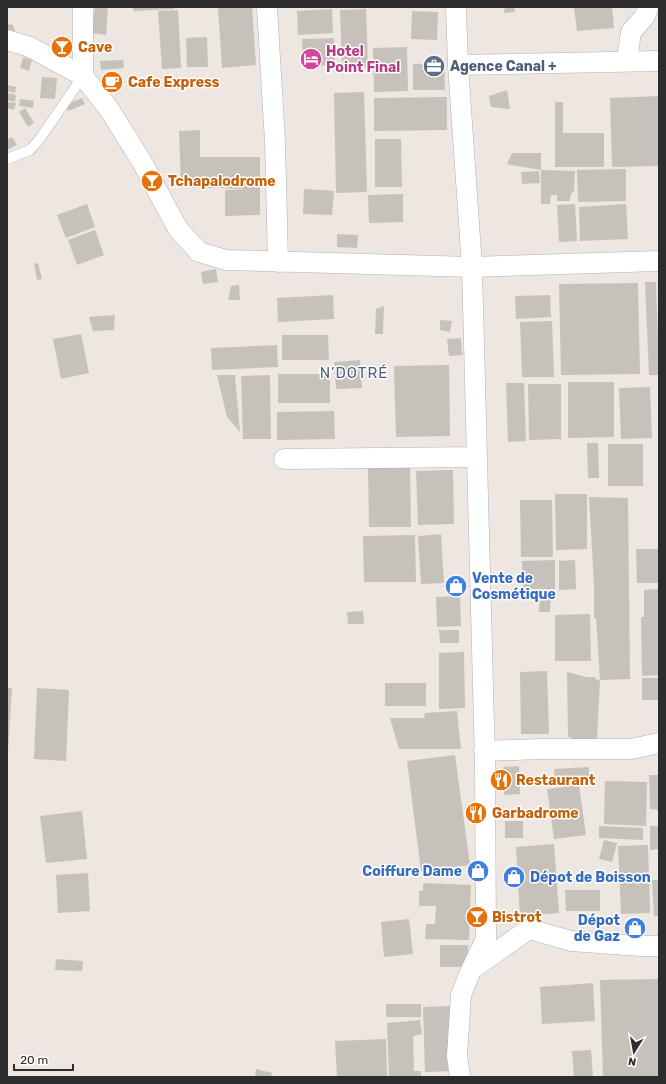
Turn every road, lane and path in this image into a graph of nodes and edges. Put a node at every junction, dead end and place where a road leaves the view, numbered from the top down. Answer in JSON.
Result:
{"nodes":[{"id":1,"x":83,"y":7,"type":"edge"},
{"id":2,"x":267,"y":7,"type":"edge"},
{"id":3,"x":456,"y":7,"type":"edge"},
{"id":4,"x":648,"y":7,"type":"edge"},
{"id":5,"x":7,"y":40,"type":"edge"},
{"id":6,"x":627,"y":61,"type":"junction"},
{"id":7,"x":659,"y":61,"type":"edge"},
{"id":8,"x":458,"y":65,"type":"junction"},
{"id":9,"x":83,"y":76,"type":"junction"},
{"id":10,"x":7,"y":159,"type":"edge"},
{"id":11,"x":659,"y":261,"type":"edge"},
{"id":12,"x":278,"y":262,"type":"junction"},
{"id":13,"x":472,"y":267,"type":"junction"},
{"id":14,"x":477,"y":456,"type":"junction"},
{"id":15,"x":284,"y":459,"type":"dead end"},
{"id":16,"x":659,"y":743,"type":"edge"},
{"id":17,"x":484,"y":751,"type":"junction"},
{"id":18,"x":659,"y":946,"type":"edge"},
{"id":19,"x":471,"y":970,"type":"junction"},
{"id":20,"x":460,"y":1077,"type":"edge"}],
"edges":[{"from":1,"to":9,"type":"street"},
{"from":2,"to":12,"type":"street"},
{"from":3,"to":8,"type":"street"},
{"from":4,"to":6,"type":"street"},
{"from":5,"to":9,"type":"street"},
{"from":6,"to":7,"type":"street"},
{"from":6,"to":8,"type":"street"},
{"from":8,"to":13,"type":"street"},
{"from":9,"to":10,"type":"lane"},
{"from":9,"to":12,"type":"street"},
{"from":11,"to":13,"type":"street"},
{"from":12,"to":13,"type":"street"},
{"from":13,"to":14,"type":"street"},
{"from":14,"to":15,"type":"street"},
{"from":14,"to":17,"type":"street"},
{"from":16,"to":17,"type":"street"},
{"from":17,"to":19,"type":"street"},
{"from":18,"to":19,"type":"street"},
{"from":19,"to":20,"type":"street"}]}
